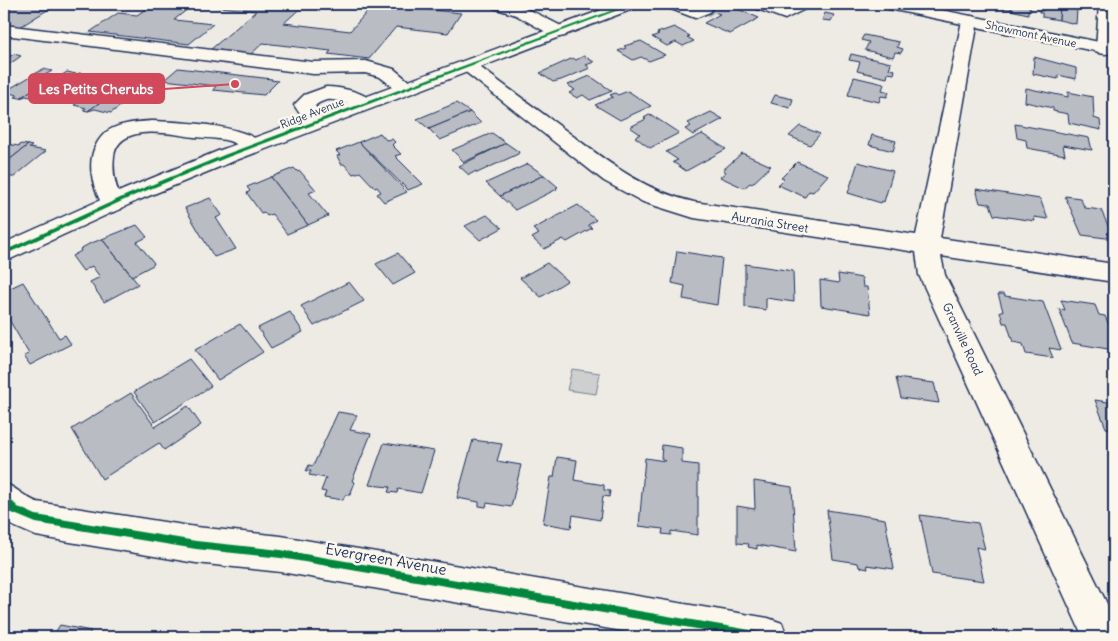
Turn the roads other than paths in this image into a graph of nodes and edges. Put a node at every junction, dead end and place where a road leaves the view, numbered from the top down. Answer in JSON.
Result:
{"nodes":[{"id":1,"x":497,"y":4,"type":"edge"},
{"id":2,"x":672,"y":4,"type":"edge"},
{"id":3,"x":758,"y":4,"type":"edge"},
{"id":4,"x":804,"y":4,"type":"edge"},
{"id":5,"x":890,"y":4,"type":"edge"},
{"id":6,"x":626,"y":5,"type":"edge"},
{"id":7,"x":1102,"y":5,"type":"edge"},
{"id":8,"x":704,"y":9,"type":"dead end"},
{"id":9,"x":970,"y":21,"type":"junction"},
{"id":10,"x":4,"y":30,"type":"edge"},
{"id":11,"x":559,"y":32,"type":"junction"},
{"id":12,"x":1110,"y":49,"type":"edge"},
{"id":13,"x":467,"y":66,"type":"junction"},
{"id":14,"x":407,"y":88,"type":"junction"},
{"id":15,"x":253,"y":146,"type":"junction"},
{"id":16,"x":113,"y":204,"type":"junction"},
{"id":17,"x":927,"y":245,"type":"junction"},
{"id":18,"x":4,"y":253,"type":"edge"},
{"id":19,"x":1114,"y":273,"type":"edge"},
{"id":20,"x":8,"y":513,"type":"edge"},
{"id":21,"x":768,"y":637,"type":"edge"},
{"id":22,"x":1103,"y":637,"type":"edge"}],
"edges":[{"from":1,"to":11,"type":"street"},
{"from":2,"to":8,"type":"street"},
{"from":3,"to":4,"type":"street"},
{"from":5,"to":9,"type":"street","name":"Shawmont Avenue"},
{"from":6,"to":11,"type":"street","name":"Ridge Avenue"},
{"from":7,"to":12,"type":"street"},
{"from":9,"to":12,"type":"street","name":"Shawmont Avenue"},
{"from":9,"to":17,"type":"street","name":"Granville Road"},
{"from":10,"to":14,"type":"street"},
{"from":11,"to":13,"type":"street","name":"Ridge Avenue"},
{"from":13,"to":14,"type":"street","name":"Ridge Avenue"},
{"from":13,"to":17,"type":"street","name":"Aurania Street"},
{"from":14,"to":15,"type":"street","name":"Ridge Avenue"},
{"from":15,"to":16,"type":"street","name":"Ridge Avenue"},
{"from":15,"to":16,"type":"street"},
{"from":16,"to":18,"type":"street","name":"Ridge Avenue"},
{"from":17,"to":19,"type":"street","name":"Aurania Street"},
{"from":17,"to":22,"type":"street","name":"Granville Road"},
{"from":20,"to":21,"type":"street","name":"Evergreen Avenue"}]}
